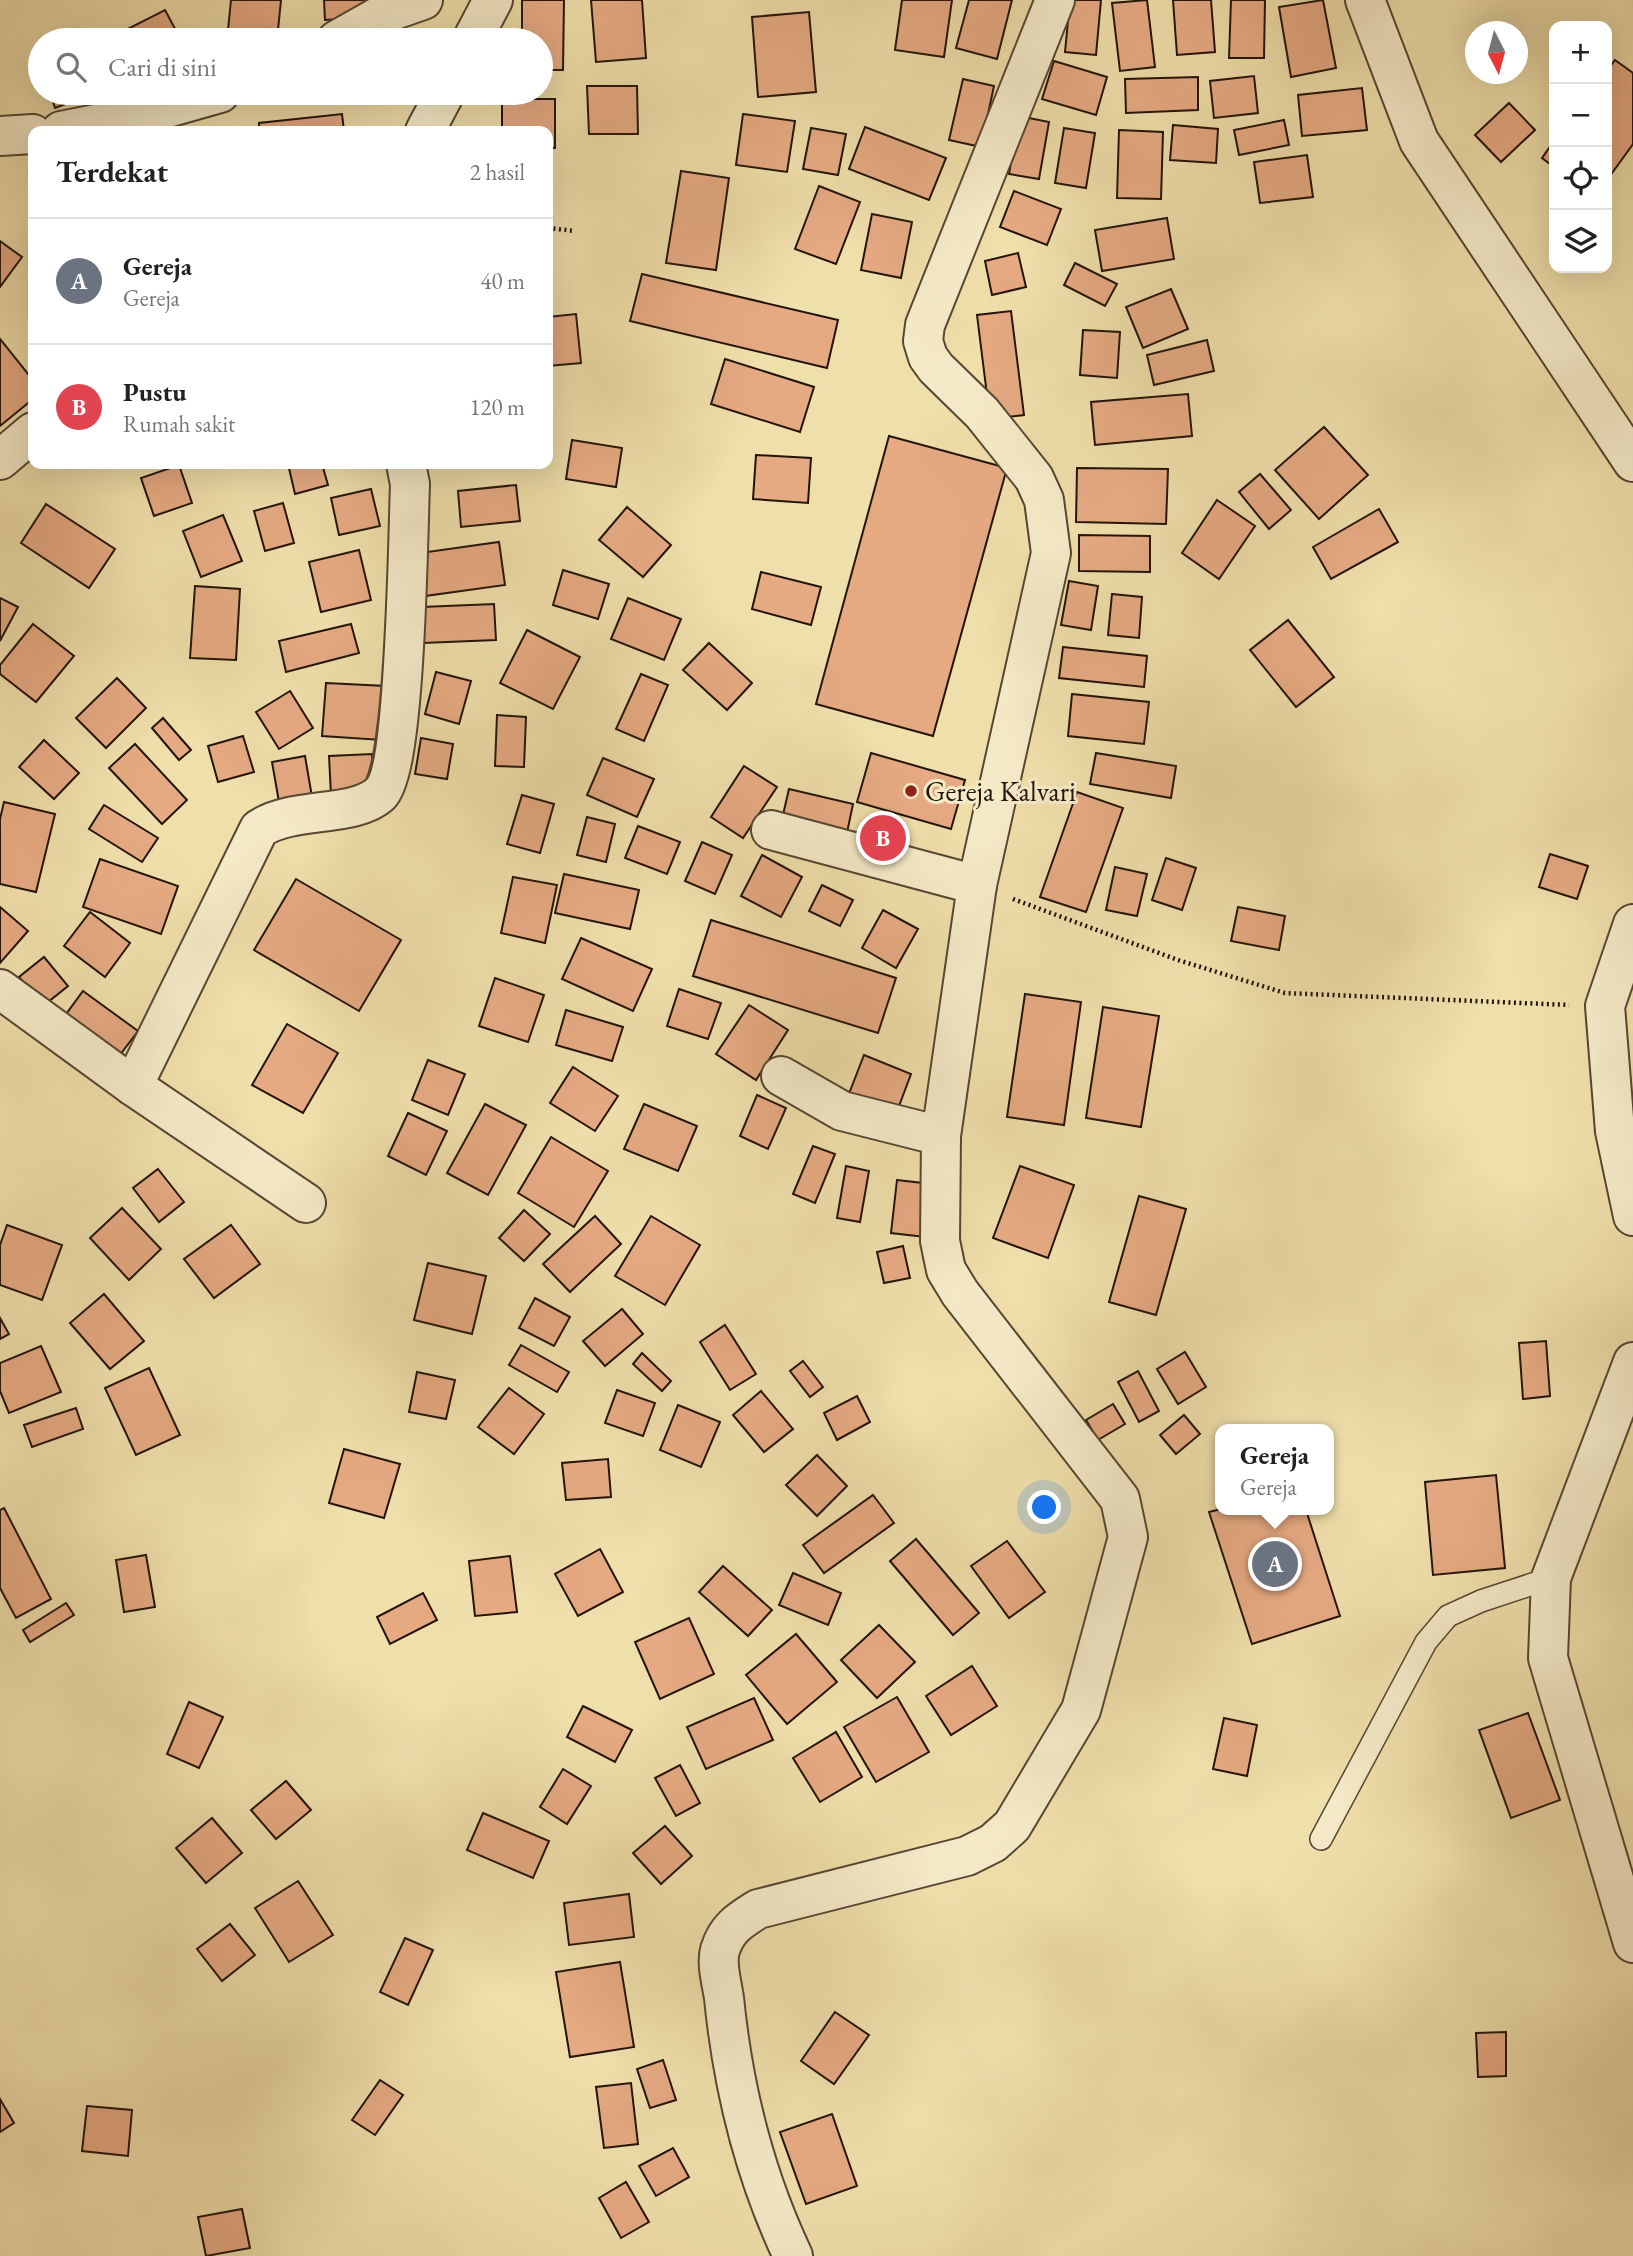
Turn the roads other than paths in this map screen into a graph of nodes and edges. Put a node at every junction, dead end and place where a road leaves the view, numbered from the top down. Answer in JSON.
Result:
{"nodes":[{"id":1,"x":423,"y":0,"type":"edge"},
{"id":2,"x":493,"y":0,"type":"edge"},
{"id":3,"x":1055,"y":0,"type":"edge"},
{"id":4,"x":1365,"y":0,"type":"edge"},
{"id":5,"x":358,"y":28,"type":"edge"},
{"id":6,"x":478,"y":28,"type":"edge"},
{"id":7,"x":178,"y":105,"type":"edge"},
{"id":8,"x":439,"y":105,"type":"edge"},
{"id":9,"x":86,"y":126,"type":"edge"},
{"id":10,"x":428,"y":126,"type":"edge"},
{"id":11,"x":28,"y":134,"type":"edge"},
{"id":12,"x":0,"y":136,"type":"edge"},
{"id":13,"x":28,"y":436,"type":"edge"},
{"id":14,"x":0,"y":460,"type":"edge"},
{"id":15,"x":1633,"y":462,"type":"edge"},
{"id":16,"x":406,"y":469,"type":"edge"},
{"id":17,"x":771,"y":830,"type":"dead end"},
{"id":18,"x":977,"y":885,"type":"junction"},
{"id":19,"x":1633,"y":923,"type":"edge"},
{"id":20,"x":0,"y":989,"type":"edge"},
{"id":21,"x":781,"y":1076,"type":"dead end"},
{"id":22,"x":133,"y":1086,"type":"junction"},
{"id":23,"x":1623,"y":1113,"type":"edge"},
{"id":24,"x":941,"y":1136,"type":"junction"},
{"id":25,"x":306,"y":1203,"type":"dead end"},
{"id":26,"x":1633,"y":1216,"type":"edge"},
{"id":27,"x":1633,"y":1362,"type":"edge"},
{"id":28,"x":1552,"y":1578,"type":"junction"},
{"id":29,"x":1321,"y":1839,"type":"dead end"},
{"id":30,"x":1633,"y":1943,"type":"edge"},
{"id":31,"x":793,"y":2256,"type":"edge"}],
"edges":[{"from":1,"to":5,"type":"street"},
{"from":2,"to":6,"type":"street"},
{"from":3,"to":18,"type":"street"},
{"from":4,"to":15,"type":"street"},
{"from":7,"to":9,"type":"street"},
{"from":8,"to":10,"type":"street"},
{"from":11,"to":12,"type":"street"},
{"from":13,"to":14,"type":"street"},
{"from":16,"to":22,"type":"street"},
{"from":17,"to":18,"type":"street"},
{"from":18,"to":24,"type":"street"},
{"from":19,"to":23,"type":"street"},
{"from":20,"to":22,"type":"street"},
{"from":21,"to":24,"type":"street"},
{"from":22,"to":25,"type":"street"},
{"from":23,"to":26,"type":"street"},
{"from":24,"to":31,"type":"street"},
{"from":27,"to":28,"type":"street"},
{"from":28,"to":29,"type":"lane"},
{"from":28,"to":30,"type":"street"}]}
